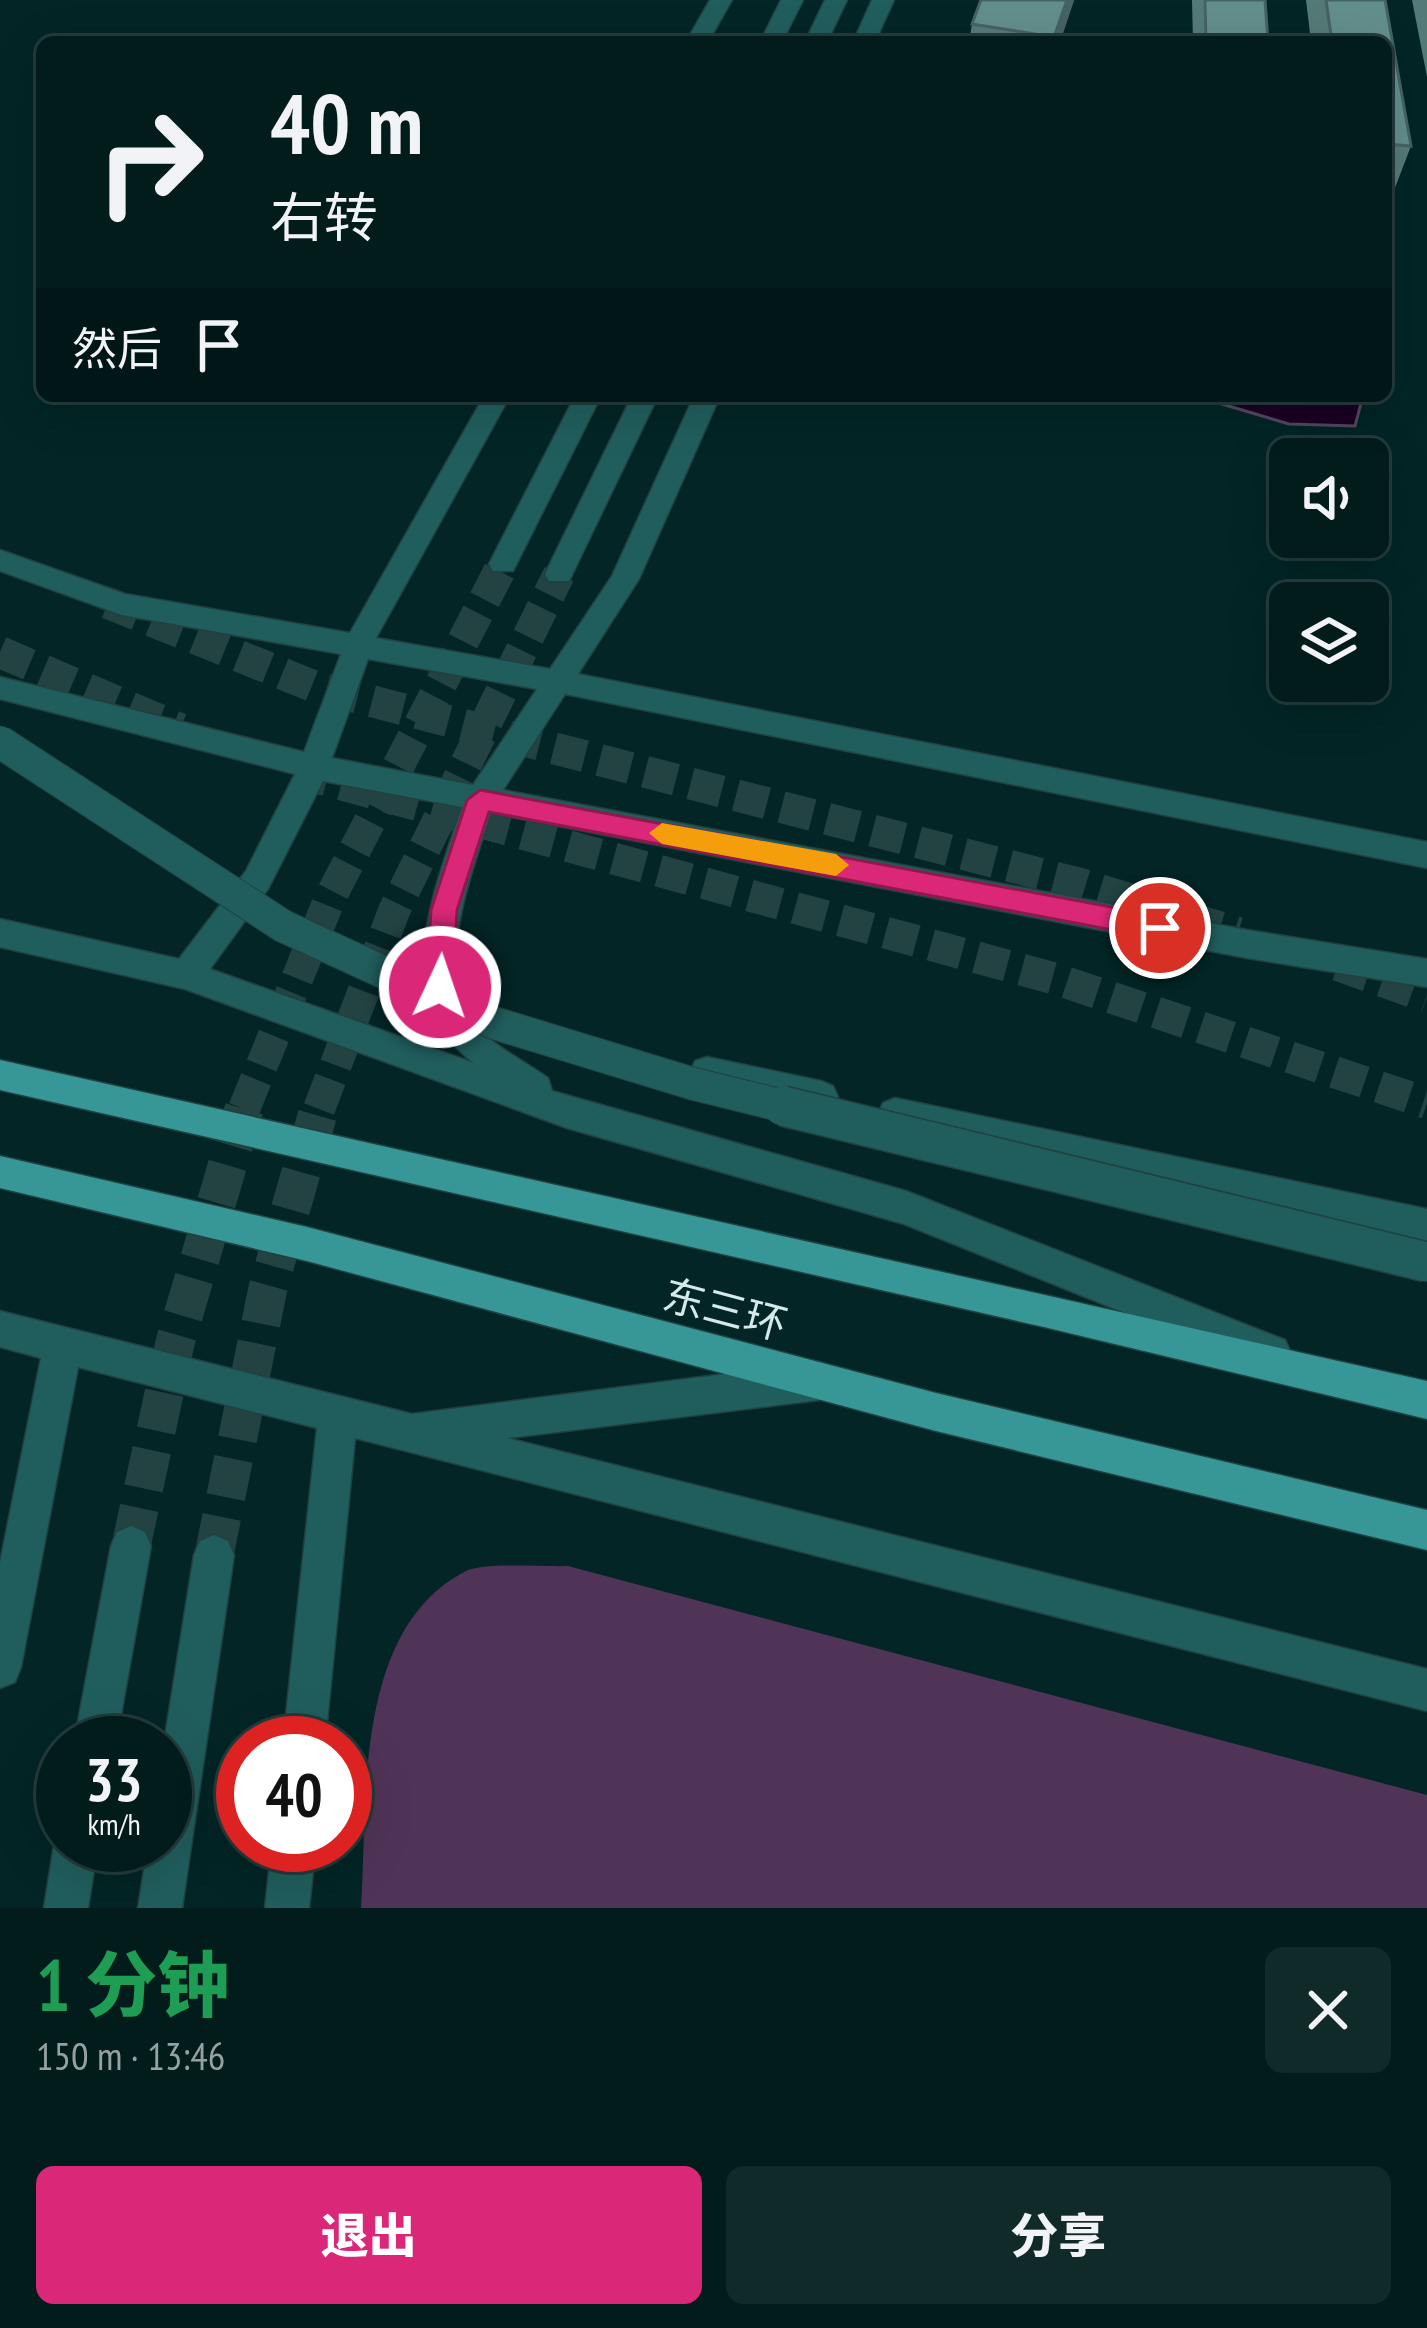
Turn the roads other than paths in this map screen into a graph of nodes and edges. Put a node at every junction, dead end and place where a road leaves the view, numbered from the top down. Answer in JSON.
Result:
{"nodes":[{"id":1,"x":721,"y":0,"type":"edge"},
{"id":2,"x":792,"y":0,"type":"edge"},
{"id":3,"x":836,"y":0,"type":"edge"},
{"id":4,"x":883,"y":0,"type":"edge"},
{"id":5,"x":701,"y":36,"type":"edge"},
{"id":6,"x":773,"y":36,"type":"edge"},
{"id":7,"x":819,"y":36,"type":"edge"},
{"id":8,"x":867,"y":36,"type":"edge"},
{"id":9,"x":494,"y":402,"type":"edge"},
{"id":10,"x":585,"y":402,"type":"edge"},
{"id":11,"x":641,"y":402,"type":"edge"},
{"id":12,"x":703,"y":402,"type":"edge"},
{"id":13,"x":0,"y":560,"type":"edge"},
{"id":14,"x":503,"y":564,"type":"tunnel mouth"},
{"id":15,"x":559,"y":574,"type":"tunnel mouth"},
{"id":16,"x":359,"y":643,"type":"junction"},
{"id":17,"x":562,"y":682,"type":"junction"},
{"id":18,"x":0,"y":688,"type":"edge"},
{"id":19,"x":0,"y":742,"type":"edge"},
{"id":20,"x":314,"y":767,"type":"junction"},
{"id":21,"x":480,"y":800,"type":"junction"},
{"id":22,"x":1427,"y":855,"type":"edge"},
{"id":23,"x":0,"y":933,"type":"edge"},
{"id":24,"x":1427,"y":973,"type":"edge"},
{"id":25,"x":186,"y":974,"type":"junction"},
{"id":26,"x":440,"y":987,"type":"junction"},
{"id":27,"x":0,"y":1075,"type":"edge"},
{"id":28,"x":567,"y":1112,"type":"junction"},
{"id":29,"x":0,"y":1172,"type":"edge"},
{"id":30,"x":1427,"y":1226,"type":"edge"},
{"id":31,"x":1427,"y":1262,"type":"edge"},
{"id":32,"x":0,"y":1329,"type":"edge"},
{"id":33,"x":63,"y":1344,"type":"junction"},
{"id":34,"x":821,"y":1381,"type":"junction"},
{"id":35,"x":1346,"y":1382,"type":"junction"},
{"id":36,"x":1427,"y":1400,"type":"edge"},
{"id":37,"x":338,"y":1414,"type":"junction"},
{"id":38,"x":404,"y":1431,"type":"junction"},
{"id":39,"x":1427,"y":1530,"type":"edge"},
{"id":40,"x":131,"y":1546,"type":"tunnel mouth"},
{"id":41,"x":214,"y":1555,"type":"tunnel mouth"},
{"id":42,"x":0,"y":1667,"type":"edge"},
{"id":43,"x":1427,"y":1690,"type":"edge"},
{"id":44,"x":100,"y":1716,"type":"edge"},
{"id":45,"x":307,"y":1716,"type":"edge"},
{"id":46,"x":72,"y":1872,"type":"edge"},
{"id":47,"x":291,"y":1872,"type":"edge"},
{"id":48,"x":66,"y":1908,"type":"edge"},
{"id":49,"x":160,"y":1908,"type":"edge"},
{"id":50,"x":287,"y":1908,"type":"edge"}],
"edges":[{"from":1,"to":5,"type":"street"},
{"from":2,"to":6,"type":"street"},
{"from":3,"to":7,"type":"street"},
{"from":4,"to":8,"type":"street"},
{"from":9,"to":16,"type":"street"},
{"from":10,"to":14,"type":"street"},
{"from":11,"to":15,"type":"street"},
{"from":12,"to":17,"type":"street"},
{"from":13,"to":16,"type":"street"},
{"from":16,"to":17,"type":"street"},
{"from":16,"to":20,"type":"street"},
{"from":17,"to":21,"type":"street"},
{"from":17,"to":22,"type":"street"},
{"from":18,"to":20,"type":"street"},
{"from":19,"to":31,"type":"street","bridge":true},
{"from":20,"to":21,"type":"street"},
{"from":20,"to":25,"type":"street"},
{"from":21,"to":24,"type":"street"},
{"from":21,"to":26,"type":"street"},
{"from":23,"to":25,"type":"street"},
{"from":25,"to":28,"type":"street"},
{"from":26,"to":28,"type":"street"},
{"from":26,"to":30,"type":"street"},
{"from":27,"to":35,"type":"main road","name":"东三环"},
{"from":28,"to":35,"type":"street"},
{"from":29,"to":34,"type":"main road","name":"东三环"},
{"from":32,"to":33,"type":"street"},
{"from":33,"to":37,"type":"street"},
{"from":33,"to":42,"type":"street"},
{"from":34,"to":38,"type":"street"},
{"from":34,"to":39,"type":"main road","name":"东三环"},
{"from":35,"to":36,"type":"main road","name":"东三环"},
{"from":37,"to":38,"type":"street"},
{"from":37,"to":45,"type":"street"},
{"from":38,"to":43,"type":"street"},
{"from":40,"to":44,"type":"street"},
{"from":41,"to":49,"type":"street"},
{"from":46,"to":48,"type":"street"},
{"from":47,"to":50,"type":"street"}]}
